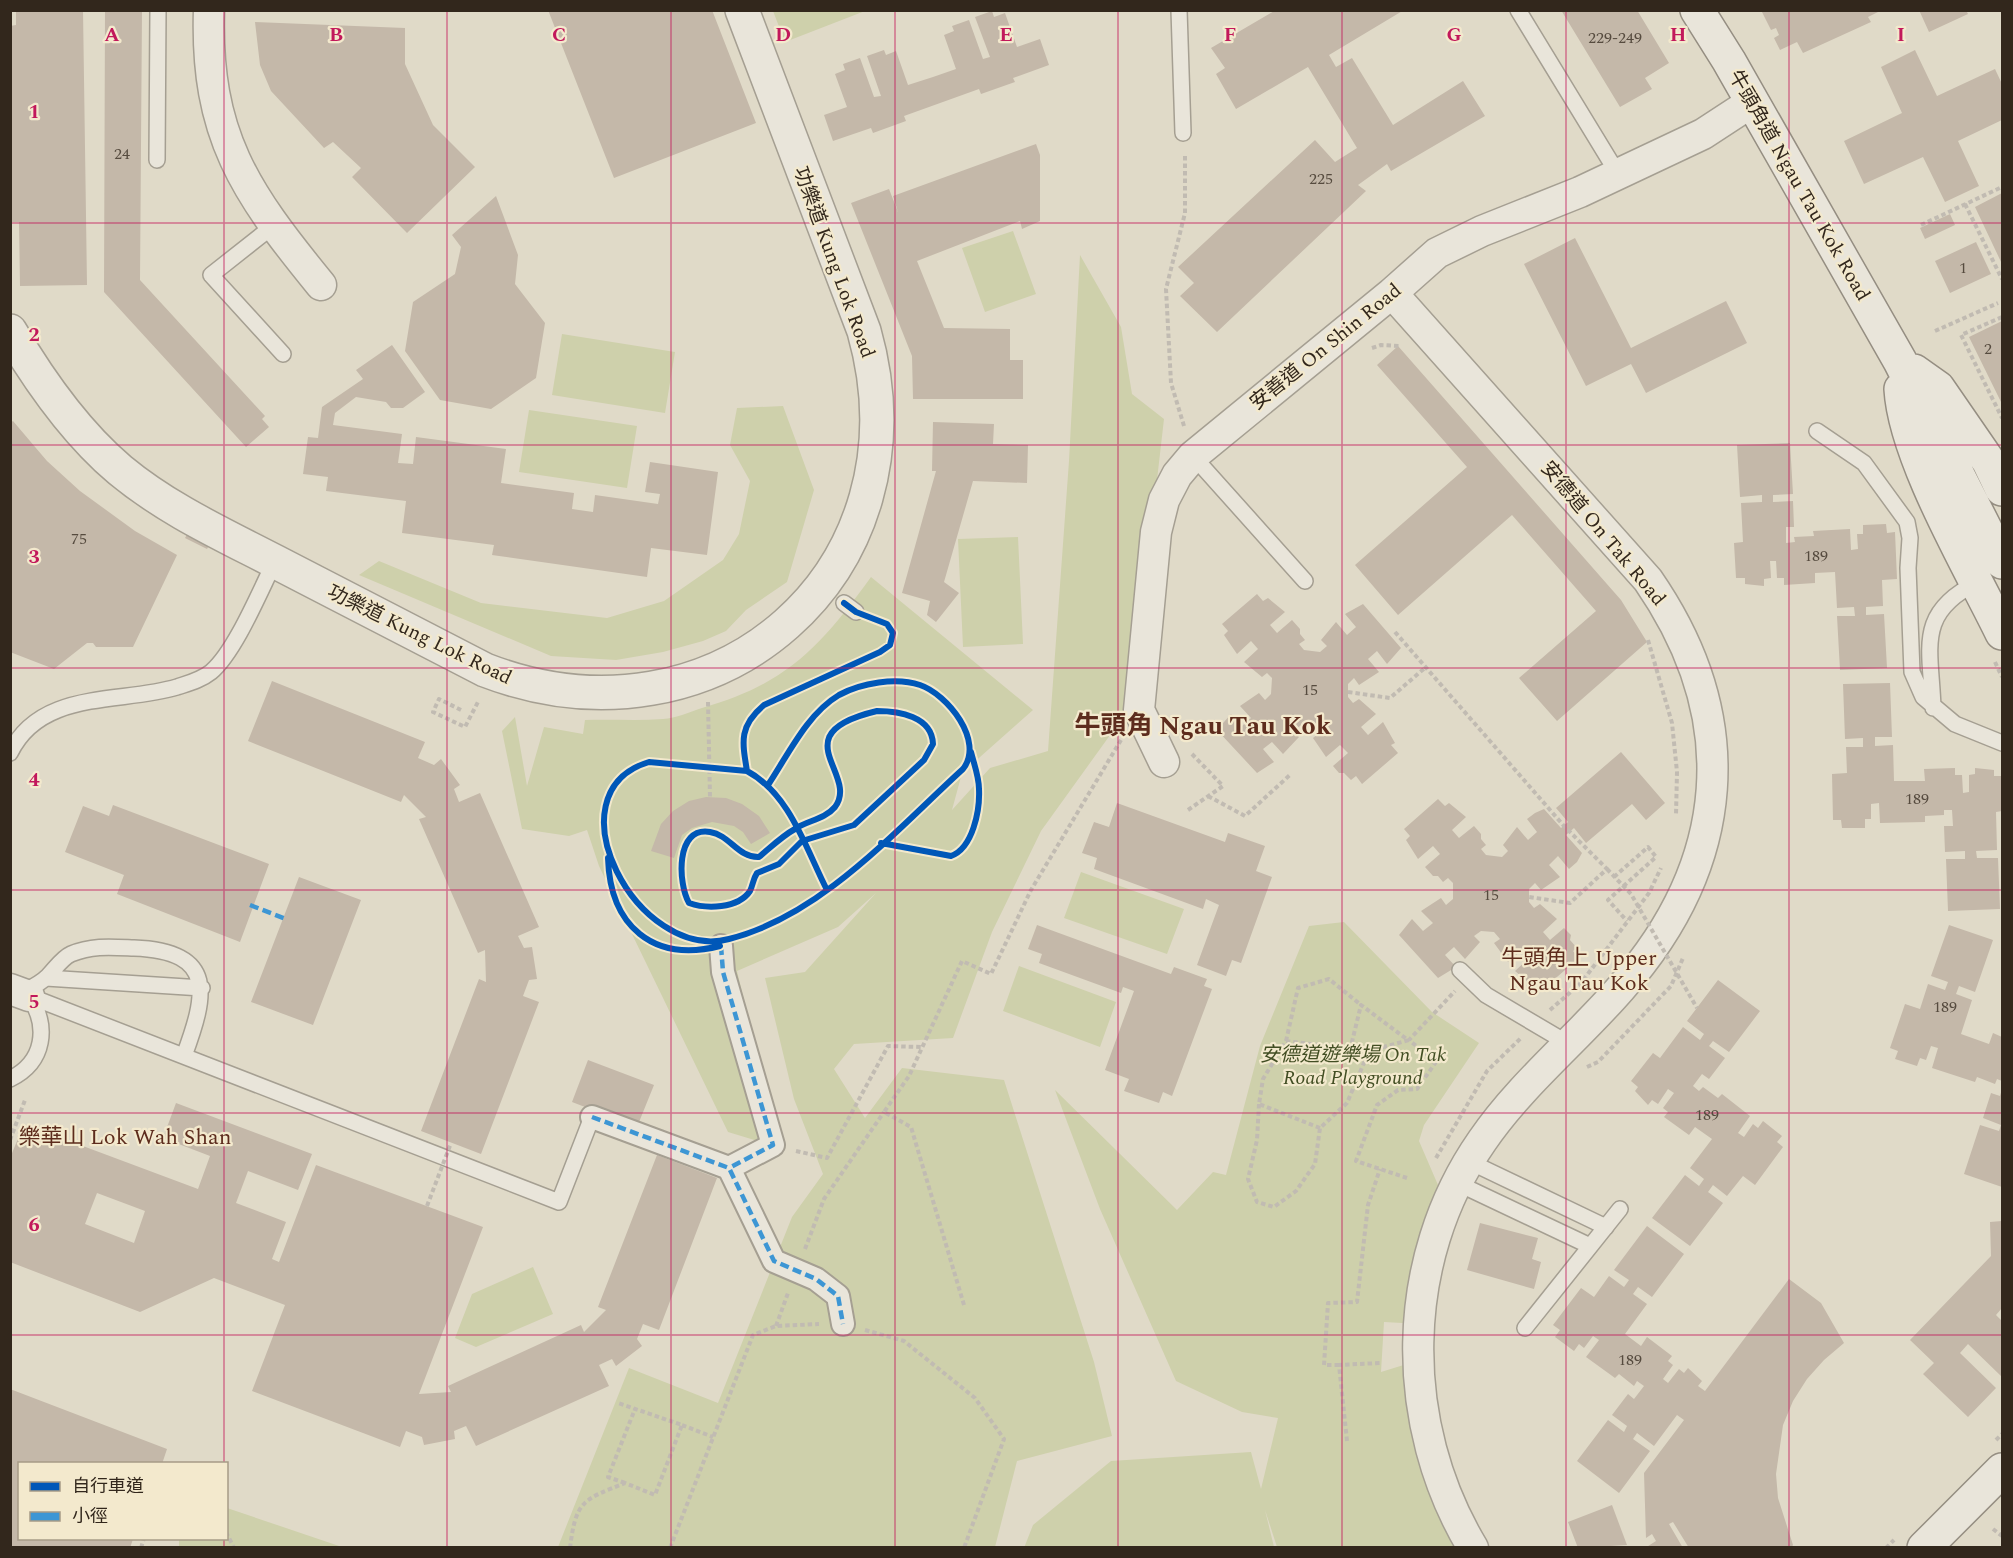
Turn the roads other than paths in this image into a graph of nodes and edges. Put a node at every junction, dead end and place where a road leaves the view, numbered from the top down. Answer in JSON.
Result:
{"nodes":[{"id":1,"x":158,"y":10,"type":"edge"},
{"id":2,"x":209,"y":10,"type":"edge"},
{"id":3,"x":742,"y":10,"type":"edge"},
{"id":4,"x":1179,"y":10,"type":"edge"},
{"id":5,"x":1518,"y":10,"type":"edge"},
{"id":6,"x":1697,"y":10,"type":"edge"},
{"id":7,"x":1752,"y":102,"type":"junction"},
{"id":8,"x":1183,"y":133,"type":"road end"},
{"id":9,"x":156,"y":160,"type":"dead end"},
{"id":10,"x":1618,"y":174,"type":"junction"},
{"id":11,"x":273,"y":226,"type":"junction"},
{"id":12,"x":321,"y":285,"type":"dead end"},
{"id":13,"x":1392,"y":293,"type":"junction"},
{"id":14,"x":10,"y":331,"type":"edge"},
{"id":15,"x":283,"y":354,"type":"dead end"},
{"id":16,"x":1900,"y":361,"type":"junction"},
{"id":17,"x":1817,"y":431,"type":"dead end"},
{"id":18,"x":1190,"y":445,"type":"junction"},
{"id":19,"x":2002,"y":489,"type":"edge"},
{"id":20,"x":275,"y":561,"type":"junction"},
{"id":21,"x":2002,"y":562,"type":"edge"},
{"id":22,"x":1305,"y":581,"type":"dead end"},
{"id":23,"x":1978,"y":582,"type":"junction"},
{"id":24,"x":2002,"y":633,"type":"edge"},
{"id":25,"x":1933,"y":708,"type":"junction"},
{"id":26,"x":2002,"y":743,"type":"edge"},
{"id":27,"x":10,"y":753,"type":"edge"},
{"id":28,"x":1174,"y":754,"type":"road end"},
{"id":29,"x":721,"y":946,"type":"dead end"},
{"id":30,"x":1464,"y":974,"type":"road end"},
{"id":31,"x":202,"y":988,"type":"junction"},
{"id":32,"x":27,"y":989,"type":"edge"},
{"id":33,"x":184,"y":1056,"type":"junction"},
{"id":34,"x":1574,"y":1057,"type":"junction"},
{"id":35,"x":10,"y":1078,"type":"edge"},
{"id":36,"x":592,"y":1117,"type":"joint"},
{"id":37,"x":729,"y":1168,"type":"junction"},
{"id":38,"x":1462,"y":1172,"type":"junction"},
{"id":39,"x":1620,"y":1209,"type":"dead end"},
{"id":40,"x":1606,"y":1227,"type":"junction"},
{"id":41,"x":1590,"y":1246,"type":"junction"},
{"id":42,"x":843,"y":1324,"type":"road end"},
{"id":43,"x":1525,"y":1328,"type":"dead end"},
{"id":44,"x":2002,"y":1470,"type":"edge"},
{"id":45,"x":1473,"y":1548,"type":"edge"},
{"id":46,"x":1924,"y":1548,"type":"edge"}],
"edges":[{"from":1,"to":9,"type":"lane"},
{"from":2,"to":11,"type":"street"},
{"from":3,"to":20,"type":"street","name":"功樂道 Kung Lok Road"},
{"from":4,"to":8,"type":"lane"},
{"from":5,"to":10,"type":"lane"},
{"from":6,"to":7,"type":"street","name":"牛頭角道 Ngau Tau Kok Road"},
{"from":7,"to":10,"type":"street","name":"安善道 On Shin Road"},
{"from":7,"to":16,"type":"street","name":"牛頭角道 Ngau Tau Kok Road"},
{"from":10,"to":13,"type":"street","name":"安善道 On Shin Road"},
{"from":11,"to":12,"type":"street"},
{"from":11,"to":15,"type":"lane"},
{"from":13,"to":18,"type":"street","name":"安善道 On Shin Road"},
{"from":13,"to":34,"type":"street","name":"安德道 On Tak Road"},
{"from":14,"to":20,"type":"street","name":"功樂道 Kung Lok Road"},
{"from":16,"to":19,"type":"street","name":"牛頭角道 Ngau Tau Kok Road"},
{"from":16,"to":21,"type":"street","name":"牛頭角道 Ngau Tau Kok Road"},
{"from":16,"to":23,"type":"street","name":"牛頭角道 Ngau Tau Kok Road"},
{"from":17,"to":25,"type":"lane"},
{"from":18,"to":22,"type":"lane"},
{"from":18,"to":28,"type":"street","name":"安善道 On Shin Road"},
{"from":20,"to":27,"type":"lane"},
{"from":23,"to":24,"type":"street","name":"牛頭角道 Ngau Tau Kok Road"},
{"from":23,"to":25,"type":"lane"},
{"from":25,"to":26,"type":"lane"},
{"from":29,"to":37,"type":"street"},
{"from":30,"to":34,"type":"lane"},
{"from":31,"to":32,"type":"lane"},
{"from":31,"to":32,"type":"lane"},
{"from":31,"to":33,"type":"lane"},
{"from":32,"to":33,"type":"lane"},
{"from":32,"to":35,"type":"lane"},
{"from":33,"to":36,"type":"lane"},
{"from":34,"to":38,"type":"street","name":"安德道 On Tak Road"},
{"from":36,"to":37,"type":"street"},
{"from":37,"to":42,"type":"street"},
{"from":38,"to":40,"type":"lane"},
{"from":38,"to":41,"type":"lane"},
{"from":38,"to":45,"type":"street","name":"安德道 On Tak Road"},
{"from":39,"to":40,"type":"lane"},
{"from":40,"to":41,"type":"lane"},
{"from":41,"to":43,"type":"lane"},
{"from":44,"to":46,"type":"street"}]}
